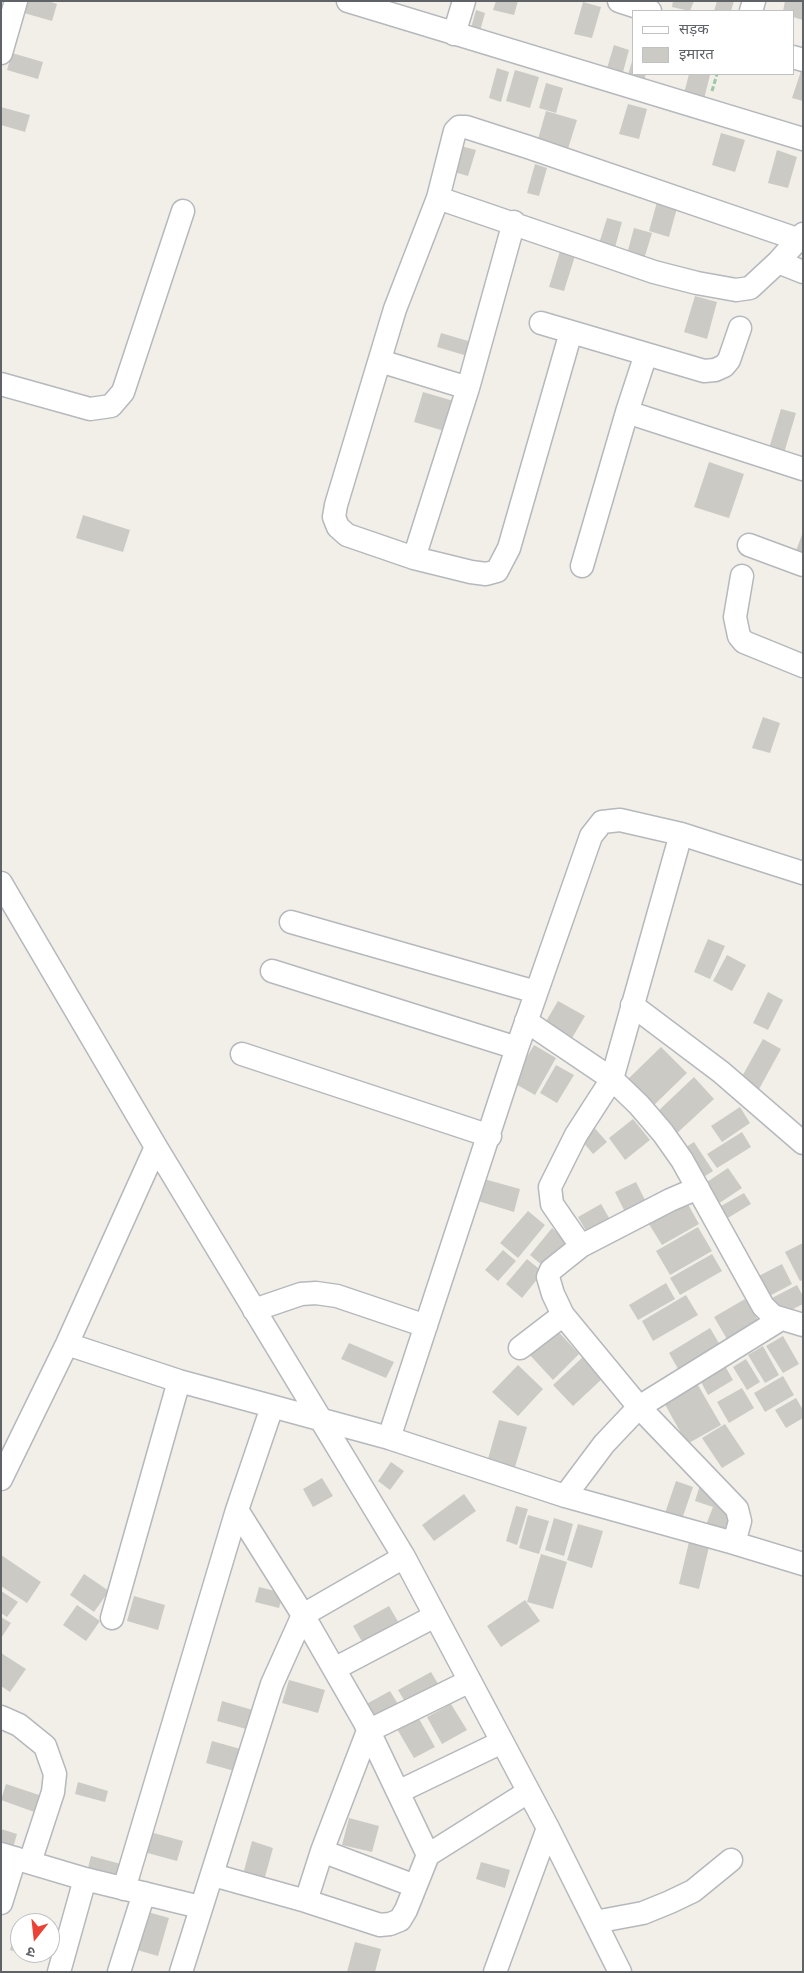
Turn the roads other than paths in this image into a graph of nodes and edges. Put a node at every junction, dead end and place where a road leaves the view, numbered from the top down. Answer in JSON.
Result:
{"nodes":[{"id":1,"x":16,"y":1,"type":"edge"},
{"id":2,"x":348,"y":1,"type":"edge"},
{"id":3,"x":464,"y":1,"type":"edge"},
{"id":4,"x":619,"y":1,"type":"edge"},
{"id":5,"x":647,"y":10,"type":"edge"},
{"id":6,"x":454,"y":34,"type":"junction"},
{"id":7,"x":1,"y":53,"type":"edge"},
{"id":8,"x":803,"y":139,"type":"edge"},
{"id":9,"x":438,"y":198,"type":"junction"},
{"id":10,"x":183,"y":211,"type":"dead end"},
{"id":11,"x":514,"y":222,"type":"junction"},
{"id":12,"x":800,"y":236,"type":"edge"},
{"id":13,"x":778,"y":262,"type":"junction"},
{"id":14,"x":803,"y":272,"type":"edge"},
{"id":15,"x":540,"y":323,"type":"dead end"},
{"id":16,"x":740,"y":328,"type":"dead end"},
{"id":17,"x":571,"y":332,"type":"junction"},
{"id":18,"x":646,"y":354,"type":"junction"},
{"id":19,"x":380,"y":361,"type":"junction"},
{"id":20,"x":1,"y":384,"type":"edge"},
{"id":21,"x":468,"y":388,"type":"junction"},
{"id":22,"x":627,"y":412,"type":"junction"},
{"id":23,"x":803,"y":469,"type":"edge"},
{"id":24,"x":749,"y":546,"type":"dead end"},
{"id":25,"x":414,"y":558,"type":"junction"},
{"id":26,"x":803,"y":565,"type":"edge"},
{"id":27,"x":582,"y":566,"type":"dead end"},
{"id":28,"x":742,"y":576,"type":"dead end"},
{"id":29,"x":803,"y":666,"type":"edge"},
{"id":30,"x":681,"y":834,"type":"junction"},
{"id":31,"x":803,"y":873,"type":"edge"},
{"id":32,"x":1,"y":883,"type":"edge"},
{"id":33,"x":291,"y":922,"type":"dead end"},
{"id":34,"x":272,"y":972,"type":"dead end"},
{"id":35,"x":536,"y":992,"type":"junction"},
{"id":36,"x":632,"y":1005,"type":"junction"},
{"id":37,"x":526,"y":1021,"type":"junction"},
{"id":38,"x":517,"y":1048,"type":"junction"},
{"id":39,"x":242,"y":1054,"type":"dead end"},
{"id":40,"x":612,"y":1079,"type":"junction"},
{"id":41,"x":490,"y":1136,"type":"junction"},
{"id":42,"x":803,"y":1143,"type":"edge"},
{"id":43,"x":156,"y":1147,"type":"junction"},
{"id":44,"x":698,"y":1188,"type":"junction"},
{"id":45,"x":581,"y":1246,"type":"junction"},
{"id":46,"x":254,"y":1310,"type":"junction"},
{"id":47,"x":563,"y":1315,"type":"junction"},
{"id":48,"x":781,"y":1319,"type":"junction"},
{"id":49,"x":803,"y":1325,"type":"edge"},
{"id":50,"x":426,"y":1326,"type":"junction"},
{"id":51,"x":67,"y":1344,"type":"junction"},
{"id":52,"x":520,"y":1348,"type":"dead end"},
{"id":53,"x":179,"y":1380,"type":"junction"},
{"id":54,"x":272,"y":1407,"type":"junction"},
{"id":55,"x":639,"y":1407,"type":"junction"},
{"id":56,"x":320,"y":1418,"type":"junction"},
{"id":57,"x":389,"y":1438,"type":"junction"},
{"id":58,"x":1,"y":1479,"type":"edge"},
{"id":59,"x":565,"y":1496,"type":"junction"},
{"id":60,"x":237,"y":1510,"type":"junction"},
{"id":61,"x":734,"y":1543,"type":"junction"},
{"id":62,"x":404,"y":1557,"type":"junction"},
{"id":63,"x":803,"y":1564,"type":"edge"},
{"id":64,"x":304,"y":1615,"type":"junction"},
{"id":65,"x":435,"y":1616,"type":"junction"},
{"id":66,"x":112,"y":1618,"type":"dead end"},
{"id":67,"x":334,"y":1669,"type":"junction"},
{"id":68,"x":470,"y":1681,"type":"junction"},
{"id":69,"x":1,"y":1717,"type":"edge"},
{"id":70,"x":368,"y":1731,"type":"junction"},
{"id":71,"x":502,"y":1742,"type":"junction"},
{"id":72,"x":398,"y":1792,"type":"junction"},
{"id":73,"x":528,"y":1792,"type":"junction"},
{"id":74,"x":548,"y":1828,"type":"junction"},
{"id":75,"x":322,"y":1851,"type":"junction"},
{"id":76,"x":428,"y":1855,"type":"junction"},
{"id":77,"x":16,"y":1858,"type":"edge"},
{"id":78,"x":731,"y":1860,"type":"dead end"},
{"id":79,"x":213,"y":1875,"type":"junction"},
{"id":80,"x":85,"y":1879,"type":"junction"},
{"id":81,"x":415,"y":1886,"type":"junction"},
{"id":82,"x":134,"y":1891,"type":"junction"},
{"id":83,"x":306,"y":1901,"type":"junction"},
{"id":84,"x":1,"y":1903,"type":"edge"},
{"id":85,"x":200,"y":1907,"type":"junction"},
{"id":86,"x":595,"y":1922,"type":"junction"},
{"id":87,"x":59,"y":1972,"type":"edge"},
{"id":88,"x":119,"y":1972,"type":"edge"},
{"id":89,"x":181,"y":1972,"type":"edge"},
{"id":90,"x":496,"y":1972,"type":"edge"},
{"id":91,"x":620,"y":1972,"type":"edge"}],
"edges":[{"from":1,"to":7,"type":"street"},
{"from":2,"to":6,"type":"street"},
{"from":3,"to":6,"type":"street"},
{"from":4,"to":5,"type":"street"},
{"from":6,"to":8,"type":"street"},
{"from":9,"to":11,"type":"street"},
{"from":9,"to":12,"type":"street"},
{"from":9,"to":19,"type":"street"},
{"from":10,"to":20,"type":"street"},
{"from":11,"to":13,"type":"street"},
{"from":11,"to":21,"type":"street"},
{"from":12,"to":13,"type":"street"},
{"from":13,"to":14,"type":"street"},
{"from":15,"to":17,"type":"street"},
{"from":16,"to":18,"type":"street"},
{"from":17,"to":18,"type":"street"},
{"from":17,"to":25,"type":"street"},
{"from":18,"to":22,"type":"street"},
{"from":19,"to":21,"type":"street"},
{"from":19,"to":25,"type":"street"},
{"from":21,"to":25,"type":"street"},
{"from":22,"to":23,"type":"street"},
{"from":22,"to":27,"type":"street"},
{"from":24,"to":26,"type":"street"},
{"from":28,"to":29,"type":"street"},
{"from":30,"to":31,"type":"street"},
{"from":30,"to":35,"type":"street"},
{"from":30,"to":36,"type":"street"},
{"from":32,"to":43,"type":"street"},
{"from":33,"to":35,"type":"street"},
{"from":34,"to":38,"type":"street"},
{"from":35,"to":37,"type":"street"},
{"from":36,"to":40,"type":"street"},
{"from":36,"to":42,"type":"street"},
{"from":37,"to":38,"type":"street"},
{"from":37,"to":40,"type":"street"},
{"from":38,"to":41,"type":"street"},
{"from":39,"to":41,"type":"street"},
{"from":40,"to":44,"type":"street"},
{"from":40,"to":45,"type":"street"},
{"from":41,"to":50,"type":"street"},
{"from":43,"to":46,"type":"street"},
{"from":43,"to":51,"type":"street"},
{"from":44,"to":45,"type":"street"},
{"from":44,"to":48,"type":"street"},
{"from":45,"to":47,"type":"street"},
{"from":46,"to":50,"type":"street"},
{"from":46,"to":56,"type":"street"},
{"from":47,"to":52,"type":"street"},
{"from":47,"to":55,"type":"street"},
{"from":48,"to":49,"type":"street"},
{"from":48,"to":55,"type":"street"},
{"from":50,"to":57,"type":"street"},
{"from":51,"to":53,"type":"street"},
{"from":51,"to":58,"type":"street"},
{"from":53,"to":54,"type":"street"},
{"from":53,"to":66,"type":"street"},
{"from":54,"to":56,"type":"street"},
{"from":54,"to":60,"type":"street"},
{"from":55,"to":59,"type":"street"},
{"from":55,"to":61,"type":"street"},
{"from":56,"to":57,"type":"street"},
{"from":56,"to":62,"type":"street"},
{"from":57,"to":59,"type":"street"},
{"from":59,"to":61,"type":"street"},
{"from":60,"to":64,"type":"street"},
{"from":60,"to":82,"type":"street"},
{"from":61,"to":63,"type":"street"},
{"from":62,"to":64,"type":"street"},
{"from":62,"to":65,"type":"street"},
{"from":64,"to":67,"type":"street"},
{"from":64,"to":79,"type":"street"},
{"from":65,"to":67,"type":"street"},
{"from":65,"to":68,"type":"street"},
{"from":67,"to":70,"type":"street"},
{"from":68,"to":70,"type":"street"},
{"from":68,"to":71,"type":"street"},
{"from":69,"to":77,"type":"street"},
{"from":70,"to":72,"type":"street"},
{"from":70,"to":75,"type":"street"},
{"from":71,"to":72,"type":"street"},
{"from":71,"to":73,"type":"street"},
{"from":72,"to":76,"type":"street"},
{"from":73,"to":74,"type":"street"},
{"from":73,"to":76,"type":"street"},
{"from":74,"to":86,"type":"street"},
{"from":74,"to":90,"type":"street"},
{"from":75,"to":81,"type":"street"},
{"from":75,"to":83,"type":"street"},
{"from":76,"to":81,"type":"street"},
{"from":77,"to":80,"type":"street"},
{"from":77,"to":84,"type":"street"},
{"from":78,"to":86,"type":"street"},
{"from":79,"to":83,"type":"street"},
{"from":79,"to":85,"type":"street"},
{"from":80,"to":82,"type":"street"},
{"from":80,"to":87,"type":"street"},
{"from":81,"to":83,"type":"street"},
{"from":82,"to":85,"type":"street"},
{"from":82,"to":88,"type":"street"},
{"from":85,"to":89,"type":"street"},
{"from":86,"to":91,"type":"street"}]}
